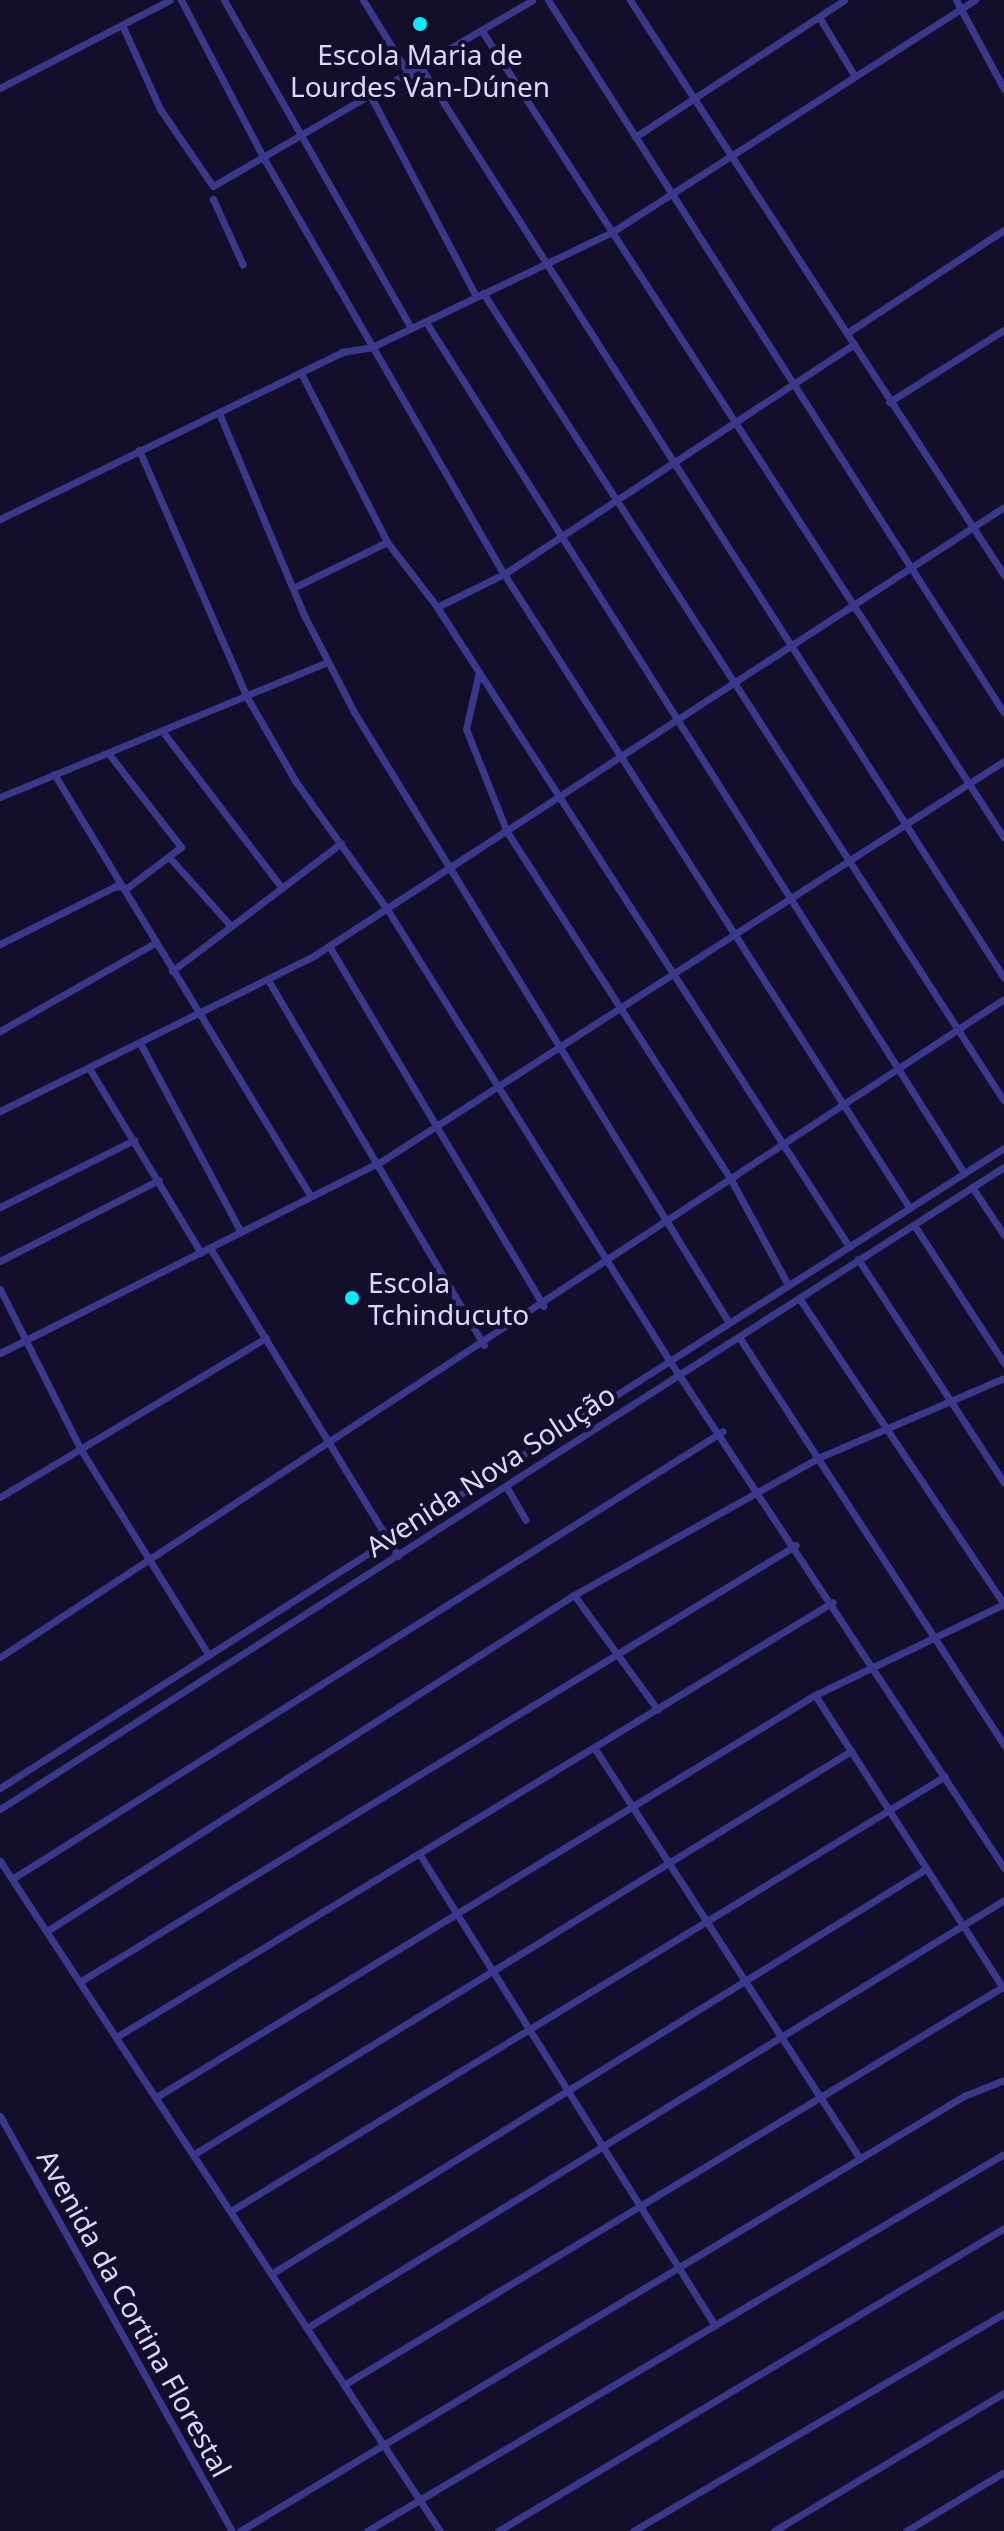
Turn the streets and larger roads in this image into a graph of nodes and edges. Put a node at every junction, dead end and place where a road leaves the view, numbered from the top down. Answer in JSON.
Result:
{"nodes":[{"id":1,"x":170,"y":0,"type":"edge"},
{"id":2,"x":181,"y":0,"type":"edge"},
{"id":3,"x":224,"y":0,"type":"edge"},
{"id":4,"x":363,"y":0,"type":"edge"},
{"id":5,"x":532,"y":0,"type":"edge"},
{"id":6,"x":548,"y":0,"type":"edge"},
{"id":7,"x":630,"y":0,"type":"edge"},
{"id":8,"x":844,"y":0,"type":"edge"},
{"id":9,"x":956,"y":0,"type":"edge"},
{"id":10,"x":975,"y":0,"type":"edge"},
{"id":11,"x":961,"y":9,"type":"junction"},
{"id":12,"x":819,"y":17,"type":"junction"},
{"id":13,"x":123,"y":27,"type":"junction"},
{"id":14,"x":482,"y":31,"type":"junction"},
{"id":15,"x":422,"y":69,"type":"junction"},
{"id":16,"x":854,"y":75,"type":"junction"},
{"id":17,"x":410,"y":76,"type":"junction"},
{"id":18,"x":0,"y":88,"type":"edge"},
{"id":19,"x":1004,"y":89,"type":"edge"},
{"id":20,"x":371,"y":97,"type":"junction"},
{"id":21,"x":693,"y":98,"type":"junction"},
{"id":22,"x":301,"y":135,"type":"junction"},
{"id":23,"x":635,"y":137,"type":"junction"},
{"id":24,"x":733,"y":154,"type":"junction"},
{"id":25,"x":263,"y":157,"type":"junction"},
{"id":26,"x":673,"y":198,"type":"junction"},
{"id":27,"x":213,"y":199,"type":"dead end"},
{"id":28,"x":1004,"y":230,"type":"edge"},
{"id":29,"x":612,"y":232,"type":"junction"},
{"id":30,"x":548,"y":264,"type":"junction"},
{"id":31,"x":243,"y":265,"type":"dead end"},
{"id":32,"x":479,"y":294,"type":"junction"},
{"id":33,"x":426,"y":322,"type":"junction"},
{"id":34,"x":411,"y":328,"type":"junction"},
{"id":35,"x":1004,"y":330,"type":"edge"},
{"id":36,"x":847,"y":333,"type":"junction"},
{"id":37,"x":854,"y":344,"type":"junction"},
{"id":38,"x":372,"y":347,"type":"junction"},
{"id":39,"x":302,"y":375,"type":"junction"},
{"id":40,"x":795,"y":386,"type":"junction"},
{"id":41,"x":889,"y":402,"type":"junction"},
{"id":42,"x":219,"y":413,"type":"junction"},
{"id":43,"x":737,"y":424,"type":"junction"},
{"id":44,"x":139,"y":450,"type":"junction"},
{"id":45,"x":675,"y":464,"type":"junction"},
{"id":46,"x":613,"y":504,"type":"junction"},
{"id":47,"x":1004,"y":507,"type":"edge"},
{"id":48,"x":0,"y":519,"type":"edge"},
{"id":49,"x":972,"y":529,"type":"junction"},
{"id":50,"x":560,"y":538,"type":"junction"},
{"id":51,"x":387,"y":542,"type":"junction"},
{"id":52,"x":911,"y":569,"type":"junction"},
{"id":53,"x":504,"y":574,"type":"junction"},
{"id":54,"x":1004,"y":575,"type":"edge"},
{"id":55,"x":293,"y":588,"type":"junction"},
{"id":56,"x":855,"y":606,"type":"junction"},
{"id":57,"x":437,"y":607,"type":"junction"},
{"id":58,"x":797,"y":645,"type":"junction"},
{"id":59,"x":328,"y":662,"type":"junction"},
{"id":60,"x":479,"y":672,"type":"junction"},
{"id":61,"x":736,"y":681,"type":"junction"},
{"id":62,"x":248,"y":699,"type":"junction"},
{"id":63,"x":1004,"y":713,"type":"edge"},
{"id":64,"x":681,"y":718,"type":"junction"},
{"id":65,"x":163,"y":732,"type":"junction"},
{"id":66,"x":108,"y":753,"type":"junction"},
{"id":67,"x":620,"y":758,"type":"junction"},
{"id":68,"x":1004,"y":761,"type":"edge"},
{"id":69,"x":54,"y":774,"type":"junction"},
{"id":70,"x":970,"y":783,"type":"junction"},
{"id":71,"x":0,"y":797,"type":"edge"},
{"id":72,"x":560,"y":797,"type":"junction"},
{"id":73,"x":907,"y":823,"type":"junction"},
{"id":74,"x":507,"y":832,"type":"junction"},
{"id":75,"x":1004,"y":838,"type":"edge"},
{"id":76,"x":341,"y":843,"type":"junction"},
{"id":77,"x":169,"y":857,"type":"junction"},
{"id":78,"x":849,"y":860,"type":"junction"},
{"id":79,"x":447,"y":871,"type":"junction"},
{"id":80,"x":116,"y":886,"type":"junction"},
{"id":81,"x":282,"y":888,"type":"junction"},
{"id":82,"x":792,"y":899,"type":"junction"},
{"id":83,"x":387,"y":909,"type":"junction"},
{"id":84,"x":231,"y":926,"type":"junction"},
{"id":85,"x":733,"y":936,"type":"junction"},
{"id":86,"x":0,"y":944,"type":"edge"},
{"id":87,"x":153,"y":944,"type":"junction"},
{"id":88,"x":329,"y":946,"type":"junction"},
{"id":89,"x":172,"y":971,"type":"junction"},
{"id":90,"x":674,"y":974,"type":"junction"},
{"id":91,"x":1004,"y":978,"type":"edge"},
{"id":92,"x":268,"y":980,"type":"junction"},
{"id":93,"x":1004,"y":999,"type":"edge"},
{"id":94,"x":622,"y":1010,"type":"junction"},
{"id":95,"x":201,"y":1014,"type":"junction"},
{"id":96,"x":956,"y":1030,"type":"junction"},
{"id":97,"x":0,"y":1031,"type":"edge"},
{"id":98,"x":140,"y":1043,"type":"junction"},
{"id":99,"x":558,"y":1052,"type":"junction"},
{"id":100,"x":89,"y":1068,"type":"junction"},
{"id":101,"x":897,"y":1068,"type":"junction"},
{"id":102,"x":497,"y":1089,"type":"junction"},
{"id":103,"x":1004,"y":1101,"type":"edge"},
{"id":104,"x":843,"y":1105,"type":"junction"},
{"id":105,"x":0,"y":1111,"type":"edge"},
{"id":106,"x":440,"y":1125,"type":"junction"},
{"id":107,"x":134,"y":1140,"type":"junction"},
{"id":108,"x":783,"y":1141,"type":"junction"},
{"id":109,"x":1004,"y":1148,"type":"edge"},
{"id":110,"x":379,"y":1162,"type":"junction"},
{"id":111,"x":1004,"y":1167,"type":"edge"},
{"id":112,"x":964,"y":1173,"type":"junction"},
{"id":113,"x":730,"y":1178,"type":"junction"},
{"id":114,"x":159,"y":1180,"type":"junction"},
{"id":115,"x":972,"y":1187,"type":"junction"},
{"id":116,"x":311,"y":1196,"type":"junction"},
{"id":117,"x":0,"y":1207,"type":"edge"},
{"id":118,"x":909,"y":1207,"type":"junction"},
{"id":119,"x":664,"y":1221,"type":"junction"},
{"id":120,"x":914,"y":1225,"type":"junction"},
{"id":121,"x":241,"y":1232,"type":"junction"},
{"id":122,"x":1004,"y":1235,"type":"edge"},
{"id":123,"x":848,"y":1245,"type":"junction"},
{"id":124,"x":210,"y":1248,"type":"junction"},
{"id":125,"x":201,"y":1253,"type":"junction"},
{"id":126,"x":858,"y":1259,"type":"junction"},
{"id":127,"x":608,"y":1260,"type":"junction"},
{"id":128,"x":0,"y":1261,"type":"edge"},
{"id":129,"x":788,"y":1285,"type":"junction"},
{"id":130,"x":0,"y":1289,"type":"edge"},
{"id":131,"x":799,"y":1298,"type":"junction"},
{"id":132,"x":544,"y":1306,"type":"junction"},
{"id":133,"x":728,"y":1321,"type":"junction"},
{"id":134,"x":739,"y":1337,"type":"junction"},
{"id":135,"x":266,"y":1338,"type":"junction"},
{"id":136,"x":25,"y":1339,"type":"junction"},
{"id":137,"x":484,"y":1345,"type":"junction"},
{"id":138,"x":0,"y":1353,"type":"edge"},
{"id":139,"x":669,"y":1360,"type":"junction"},
{"id":140,"x":1004,"y":1363,"type":"edge"},
{"id":141,"x":680,"y":1375,"type":"junction"},
{"id":142,"x":1004,"y":1378,"type":"edge"},
{"id":143,"x":950,"y":1400,"type":"junction"},
{"id":144,"x":888,"y":1425,"type":"junction"},
{"id":145,"x":723,"y":1431,"type":"junction"},
{"id":146,"x":333,"y":1444,"type":"junction"},
{"id":147,"x":81,"y":1450,"type":"junction"},
{"id":148,"x":818,"y":1458,"type":"junction"},
{"id":149,"x":1004,"y":1483,"type":"edge"},
{"id":150,"x":506,"y":1486,"type":"junction"},
{"id":151,"x":760,"y":1490,"type":"junction"},
{"id":152,"x":0,"y":1497,"type":"edge"},
{"id":153,"x":526,"y":1520,"type":"dead end"},
{"id":154,"x":388,"y":1541,"type":"junction"},
{"id":155,"x":796,"y":1545,"type":"junction"},
{"id":156,"x":398,"y":1556,"type":"junction"},
{"id":157,"x":151,"y":1560,"type":"junction"},
{"id":158,"x":574,"y":1595,"type":"junction"},
{"id":159,"x":833,"y":1602,"type":"junction"},
{"id":160,"x":1004,"y":1604,"type":"edge"},
{"id":161,"x":935,"y":1639,"type":"junction"},
{"id":162,"x":208,"y":1654,"type":"junction"},
{"id":163,"x":616,"y":1655,"type":"junction"},
{"id":164,"x":0,"y":1657,"type":"edge"},
{"id":165,"x":875,"y":1668,"type":"junction"},
{"id":166,"x":815,"y":1695,"type":"junction"},
{"id":167,"x":658,"y":1710,"type":"junction"},
{"id":168,"x":1004,"y":1745,"type":"edge"},
{"id":169,"x":595,"y":1749,"type":"junction"},
{"id":170,"x":851,"y":1751,"type":"junction"},
{"id":171,"x":945,"y":1776,"type":"junction"},
{"id":172,"x":0,"y":1788,"type":"edge"},
{"id":173,"x":632,"y":1805,"type":"junction"},
{"id":174,"x":0,"y":1809,"type":"edge"},
{"id":175,"x":889,"y":1810,"type":"junction"},
{"id":176,"x":420,"y":1855,"type":"junction"},
{"id":177,"x":0,"y":1861,"type":"edge"},
{"id":178,"x":669,"y":1863,"type":"junction"},
{"id":179,"x":1004,"y":1868,"type":"edge"},
{"id":180,"x":926,"y":1869,"type":"junction"},
{"id":181,"x":12,"y":1879,"type":"junction"},
{"id":182,"x":1004,"y":1900,"type":"edge"},
{"id":183,"x":457,"y":1914,"type":"junction"},
{"id":184,"x":707,"y":1921,"type":"junction"},
{"id":185,"x":963,"y":1927,"type":"junction"},
{"id":186,"x":47,"y":1931,"type":"junction"},
{"id":187,"x":491,"y":1971,"type":"junction"},
{"id":188,"x":746,"y":1980,"type":"junction"},
{"id":189,"x":81,"y":1981,"type":"junction"},
{"id":190,"x":1003,"y":1988,"type":"edge"},
{"id":191,"x":530,"y":2029,"type":"junction"},
{"id":192,"x":118,"y":2036,"type":"junction"},
{"id":193,"x":781,"y":2039,"type":"junction"},
{"id":194,"x":1004,"y":2080,"type":"edge"},
{"id":195,"x":568,"y":2091,"type":"junction"},
{"id":196,"x":158,"y":2096,"type":"junction"},
{"id":197,"x":820,"y":2098,"type":"junction"},
{"id":198,"x":0,"y":2116,"type":"edge"},
{"id":199,"x":603,"y":2147,"type":"junction"},
{"id":200,"x":196,"y":2153,"type":"junction"},
{"id":201,"x":1004,"y":2154,"type":"edge"},
{"id":202,"x":860,"y":2159,"type":"junction"},
{"id":203,"x":644,"y":2204,"type":"junction"},
{"id":204,"x":234,"y":2209,"type":"junction"},
{"id":205,"x":1004,"y":2228,"type":"edge"},
{"id":206,"x":682,"y":2266,"type":"junction"},
{"id":207,"x":276,"y":2271,"type":"junction"},
{"id":208,"x":1004,"y":2313,"type":"edge"},
{"id":209,"x":714,"y":2324,"type":"junction"},
{"id":210,"x":310,"y":2326,"type":"junction"},
{"id":211,"x":347,"y":2383,"type":"junction"},
{"id":212,"x":1004,"y":2393,"type":"edge"},
{"id":213,"x":385,"y":2444,"type":"junction"},
{"id":214,"x":1004,"y":2472,"type":"edge"},
{"id":215,"x":421,"y":2499,"type":"junction"},
{"id":216,"x":232,"y":2531,"type":"edge"},
{"id":217,"x":240,"y":2531,"type":"edge"},
{"id":218,"x":367,"y":2531,"type":"edge"},
{"id":219,"x":440,"y":2531,"type":"edge"},
{"id":220,"x":498,"y":2531,"type":"edge"},
{"id":221,"x":633,"y":2531,"type":"edge"},
{"id":222,"x":774,"y":2531,"type":"edge"},
{"id":223,"x":906,"y":2531,"type":"edge"}],
"edges":[{"from":1,"to":13,"type":"street"},
{"from":2,"to":25,"type":"street"},
{"from":3,"to":22,"type":"street"},
{"from":4,"to":17,"type":"street"},
{"from":5,"to":14,"type":"street"},
{"from":6,"to":23,"type":"street"},
{"from":7,"to":21,"type":"street"},
{"from":8,"to":12,"type":"street"},
{"from":9,"to":11,"type":"street"},
{"from":10,"to":11,"type":"street"},
{"from":11,"to":16,"type":"street"},
{"from":11,"to":19,"type":"street"},
{"from":12,"to":16,"type":"street"},
{"from":12,"to":21,"type":"street"},
{"from":13,"to":18,"type":"street"},
{"from":13,"to":25,"type":"street"},
{"from":14,"to":15,"type":"street"},
{"from":14,"to":29,"type":"street"},
{"from":15,"to":17,"type":"street"},
{"from":15,"to":30,"type":"street"},
{"from":16,"to":24,"type":"street"},
{"from":17,"to":20,"type":"street"},
{"from":20,"to":22,"type":"street"},
{"from":20,"to":32,"type":"street"},
{"from":21,"to":23,"type":"street"},
{"from":21,"to":24,"type":"street"},
{"from":22,"to":25,"type":"street"},
{"from":22,"to":34,"type":"street"},
{"from":23,"to":26,"type":"street"},
{"from":24,"to":26,"type":"street"},
{"from":24,"to":36,"type":"street"},
{"from":25,"to":38,"type":"street"},
{"from":26,"to":29,"type":"street"},
{"from":26,"to":40,"type":"street"},
{"from":27,"to":31,"type":"street"},
{"from":28,"to":36,"type":"street"},
{"from":29,"to":30,"type":"street"},
{"from":29,"to":43,"type":"street"},
{"from":30,"to":32,"type":"street"},
{"from":30,"to":45,"type":"street"},
{"from":32,"to":33,"type":"street"},
{"from":32,"to":46,"type":"street"},
{"from":33,"to":34,"type":"street"},
{"from":33,"to":50,"type":"street"},
{"from":34,"to":38,"type":"street"},
{"from":35,"to":41,"type":"street"},
{"from":36,"to":37,"type":"street"},
{"from":37,"to":40,"type":"street"},
{"from":37,"to":41,"type":"street"},
{"from":38,"to":39,"type":"street"},
{"from":38,"to":53,"type":"street"},
{"from":39,"to":42,"type":"street"},
{"from":39,"to":51,"type":"street"},
{"from":40,"to":43,"type":"street"},
{"from":40,"to":52,"type":"street"},
{"from":41,"to":49,"type":"street"},
{"from":42,"to":44,"type":"street"},
{"from":42,"to":55,"type":"street"},
{"from":43,"to":45,"type":"street"},
{"from":43,"to":56,"type":"street"},
{"from":44,"to":48,"type":"street"},
{"from":44,"to":62,"type":"street"},
{"from":45,"to":46,"type":"street"},
{"from":45,"to":58,"type":"street"},
{"from":46,"to":50,"type":"street"},
{"from":46,"to":61,"type":"street"},
{"from":47,"to":49,"type":"street"},
{"from":49,"to":52,"type":"street"},
{"from":49,"to":54,"type":"street"},
{"from":50,"to":53,"type":"street"},
{"from":50,"to":64,"type":"street"},
{"from":51,"to":55,"type":"street"},
{"from":51,"to":57,"type":"street"},
{"from":52,"to":56,"type":"street"},
{"from":52,"to":63,"type":"street"},
{"from":53,"to":57,"type":"street"},
{"from":53,"to":67,"type":"street"},
{"from":55,"to":59,"type":"street"},
{"from":56,"to":58,"type":"street"},
{"from":56,"to":70,"type":"street"},
{"from":57,"to":60,"type":"street"},
{"from":58,"to":61,"type":"street"},
{"from":58,"to":73,"type":"street"},
{"from":59,"to":62,"type":"street"},
{"from":59,"to":79,"type":"street"},
{"from":60,"to":72,"type":"street"},
{"from":60,"to":74,"type":"street"},
{"from":61,"to":64,"type":"street"},
{"from":61,"to":78,"type":"street"},
{"from":62,"to":65,"type":"street"},
{"from":62,"to":76,"type":"street"},
{"from":64,"to":67,"type":"street"},
{"from":64,"to":82,"type":"street"},
{"from":65,"to":66,"type":"street"},
{"from":65,"to":81,"type":"street"},
{"from":66,"to":69,"type":"street"},
{"from":66,"to":77,"type":"street"},
{"from":67,"to":72,"type":"street"},
{"from":67,"to":85,"type":"street"},
{"from":68,"to":70,"type":"street"},
{"from":69,"to":71,"type":"street"},
{"from":69,"to":80,"type":"street"},
{"from":70,"to":73,"type":"street"},
{"from":70,"to":75,"type":"street"},
{"from":72,"to":74,"type":"street"},
{"from":72,"to":90,"type":"street"},
{"from":73,"to":78,"type":"street"},
{"from":73,"to":91,"type":"street"},
{"from":74,"to":79,"type":"street"},
{"from":74,"to":94,"type":"street"},
{"from":76,"to":81,"type":"street"},
{"from":76,"to":83,"type":"street"},
{"from":77,"to":80,"type":"street"},
{"from":77,"to":84,"type":"street"},
{"from":78,"to":82,"type":"street"},
{"from":78,"to":96,"type":"street"},
{"from":79,"to":83,"type":"street"},
{"from":79,"to":99,"type":"street"},
{"from":80,"to":86,"type":"street"},
{"from":80,"to":87,"type":"street"},
{"from":81,"to":84,"type":"street"},
{"from":82,"to":85,"type":"street"},
{"from":82,"to":101,"type":"street"},
{"from":83,"to":88,"type":"street"},
{"from":83,"to":102,"type":"street"},
{"from":84,"to":89,"type":"street"},
{"from":85,"to":90,"type":"street"},
{"from":85,"to":104,"type":"street"},
{"from":87,"to":89,"type":"street"},
{"from":87,"to":97,"type":"street"},
{"from":88,"to":92,"type":"street"},
{"from":88,"to":106,"type":"street"},
{"from":89,"to":95,"type":"street"},
{"from":90,"to":94,"type":"street"},
{"from":90,"to":108,"type":"street"},
{"from":92,"to":95,"type":"street"},
{"from":92,"to":110,"type":"street"},
{"from":93,"to":96,"type":"street"},
{"from":94,"to":99,"type":"street"},
{"from":94,"to":113,"type":"street"},
{"from":95,"to":98,"type":"street"},
{"from":95,"to":116,"type":"street"},
{"from":96,"to":101,"type":"street"},
{"from":96,"to":103,"type":"street"},
{"from":98,"to":100,"type":"street"},
{"from":98,"to":121,"type":"street"},
{"from":99,"to":102,"type":"street"},
{"from":99,"to":119,"type":"street"},
{"from":100,"to":105,"type":"street"},
{"from":100,"to":107,"type":"street"},
{"from":101,"to":104,"type":"street"},
{"from":101,"to":112,"type":"street"},
{"from":102,"to":106,"type":"street"},
{"from":102,"to":127,"type":"street"},
{"from":104,"to":108,"type":"street"},
{"from":104,"to":118,"type":"street"},
{"from":106,"to":110,"type":"street"},
{"from":106,"to":132,"type":"street"},
{"from":107,"to":114,"type":"street"},
{"from":107,"to":117,"type":"street"},
{"from":108,"to":113,"type":"street"},
{"from":108,"to":123,"type":"street"},
{"from":109,"to":112,"type":"street","name":"Avenida Nova Solução"},
{"from":110,"to":116,"type":"street"},
{"from":110,"to":137,"type":"street"},
{"from":111,"to":115,"type":"street","name":"Avenida Nova Solução"},
{"from":112,"to":118,"type":"street","name":"Avenida Nova Solução"},
{"from":113,"to":119,"type":"street"},
{"from":113,"to":129,"type":"street"},
{"from":114,"to":125,"type":"street"},
{"from":114,"to":128,"type":"street"},
{"from":115,"to":120,"type":"street","name":"Avenida Nova Solução"},
{"from":115,"to":122,"type":"street"},
{"from":116,"to":121,"type":"street"},
{"from":118,"to":123,"type":"street","name":"Avenida Nova Solução"},
{"from":119,"to":127,"type":"street"},
{"from":119,"to":133,"type":"street"},
{"from":120,"to":126,"type":"street","name":"Avenida Nova Solução"},
{"from":120,"to":140,"type":"street"},
{"from":121,"to":124,"type":"street"},
{"from":123,"to":129,"type":"street","name":"Avenida Nova Solução"},
{"from":124,"to":125,"type":"street"},
{"from":124,"to":135,"type":"street"},
{"from":125,"to":136,"type":"street"},
{"from":126,"to":131,"type":"street","name":"Avenida Nova Solução"},
{"from":126,"to":143,"type":"street"},
{"from":127,"to":132,"type":"street"},
{"from":127,"to":139,"type":"street"},
{"from":129,"to":133,"type":"street","name":"Avenida Nova Solução"},
{"from":130,"to":136,"type":"street"},
{"from":131,"to":134,"type":"street","name":"Avenida Nova Solução"},
{"from":131,"to":144,"type":"street"},
{"from":132,"to":137,"type":"street"},
{"from":133,"to":139,"type":"street","name":"Avenida Nova Solução"},
{"from":134,"to":141,"type":"street","name":"Avenida Nova Solução"},
{"from":134,"to":148,"type":"street"},
{"from":135,"to":146,"type":"street"},
{"from":135,"to":147,"type":"street"},
{"from":136,"to":138,"type":"street"},
{"from":136,"to":147,"type":"street"},
{"from":137,"to":146,"type":"street"},
{"from":139,"to":141,"type":"street"},
{"from":139,"to":154,"type":"street","name":"Avenida Nova Solução"},
{"from":141,"to":145,"type":"street"},
{"from":141,"to":150,"type":"street","name":"Avenida Nova Solução"},
{"from":142,"to":143,"type":"street"},
{"from":143,"to":144,"type":"street"},
{"from":143,"to":149,"type":"street"},
{"from":144,"to":148,"type":"street"},
{"from":144,"to":160,"type":"street"},
{"from":145,"to":151,"type":"street"},
{"from":145,"to":181,"type":"street"},
{"from":146,"to":154,"type":"street"},
{"from":146,"to":157,"type":"street"},
{"from":147,"to":152,"type":"street"},
{"from":147,"to":157,"type":"street"},
{"from":148,"to":151,"type":"street"},
{"from":148,"to":161,"type":"street"},
{"from":150,"to":153,"type":"street"},
{"from":150,"to":156,"type":"street","name":"Avenida Nova Solução"},
{"from":151,"to":155,"type":"street"},
{"from":151,"to":158,"type":"street"},
{"from":154,"to":156,"type":"street"},
{"from":154,"to":162,"type":"street","name":"Avenida Nova Solução"},
{"from":155,"to":159,"type":"street"},
{"from":155,"to":163,"type":"street"},
{"from":156,"to":174,"type":"street","name":"Avenida Nova Solução"},
{"from":157,"to":162,"type":"street"},
{"from":157,"to":164,"type":"street"},
{"from":158,"to":163,"type":"street"},
{"from":158,"to":186,"type":"street"},
{"from":159,"to":165,"type":"street"},
{"from":159,"to":167,"type":"street"},
{"from":160,"to":161,"type":"street"},
{"from":161,"to":165,"type":"street"},
{"from":161,"to":168,"type":"street"},
{"from":162,"to":172,"type":"street","name":"Avenida Nova Solução"},
{"from":163,"to":167,"type":"street"},
{"from":163,"to":189,"type":"street"},
{"from":165,"to":166,"type":"street"},
{"from":165,"to":171,"type":"street"},
{"from":166,"to":170,"type":"street"},
{"from":166,"to":173,"type":"street"},
{"from":167,"to":169,"type":"street"},
{"from":169,"to":173,"type":"street"},
{"from":169,"to":176,"type":"street"},
{"from":170,"to":175,"type":"street"},
{"from":170,"to":178,"type":"street"},
{"from":171,"to":175,"type":"street"},
{"from":171,"to":179,"type":"street"},
{"from":173,"to":178,"type":"street"},
{"from":173,"to":183,"type":"street"},
{"from":175,"to":180,"type":"street"},
{"from":175,"to":184,"type":"street"},
{"from":176,"to":183,"type":"street"},
{"from":176,"to":192,"type":"street"},
{"from":177,"to":181,"type":"street"},
{"from":178,"to":184,"type":"street"},
{"from":178,"to":187,"type":"street"},
{"from":180,"to":185,"type":"street"},
{"from":180,"to":188,"type":"street"},
{"from":181,"to":186,"type":"street"},
{"from":182,"to":185,"type":"street"},
{"from":183,"to":187,"type":"street"},
{"from":183,"to":196,"type":"street"},
{"from":184,"to":188,"type":"street"},
{"from":184,"to":191,"type":"street"},
{"from":185,"to":190,"type":"street"},
{"from":185,"to":193,"type":"street"},
{"from":186,"to":189,"type":"street"},
{"from":187,"to":191,"type":"street"},
{"from":187,"to":200,"type":"street"},
{"from":188,"to":193,"type":"street"},
{"from":188,"to":195,"type":"street"},
{"from":189,"to":192,"type":"street"},
{"from":190,"to":197,"type":"street"},
{"from":191,"to":195,"type":"street"},
{"from":191,"to":204,"type":"street"},
{"from":192,"to":196,"type":"street"},
{"from":193,"to":197,"type":"street"},
{"from":193,"to":199,"type":"street"},
{"from":194,"to":202,"type":"street"},
{"from":195,"to":199,"type":"street"},
{"from":195,"to":207,"type":"street"},
{"from":196,"to":200,"type":"street"},
{"from":197,"to":202,"type":"street"},
{"from":197,"to":203,"type":"street"},
{"from":198,"to":216,"type":"street","name":"Avenida da Cortina Florestal"},
{"from":199,"to":203,"type":"street"},
{"from":199,"to":210,"type":"street"},
{"from":200,"to":204,"type":"street"},
{"from":201,"to":209,"type":"street"},
{"from":202,"to":206,"type":"street"},
{"from":203,"to":206,"type":"street"},
{"from":203,"to":211,"type":"street"},
{"from":204,"to":207,"type":"street"},
{"from":205,"to":220,"type":"street"},
{"from":206,"to":209,"type":"street"},
{"from":206,"to":213,"type":"street"},
{"from":207,"to":210,"type":"street"},
{"from":208,"to":221,"type":"street"},
{"from":209,"to":215,"type":"street"},
{"from":210,"to":211,"type":"street"},
{"from":211,"to":213,"type":"street"},
{"from":212,"to":222,"type":"street"},
{"from":213,"to":215,"type":"street"},
{"from":213,"to":217,"type":"street"},
{"from":214,"to":223,"type":"street"},
{"from":215,"to":218,"type":"street"},
{"from":215,"to":219,"type":"street"}]}
